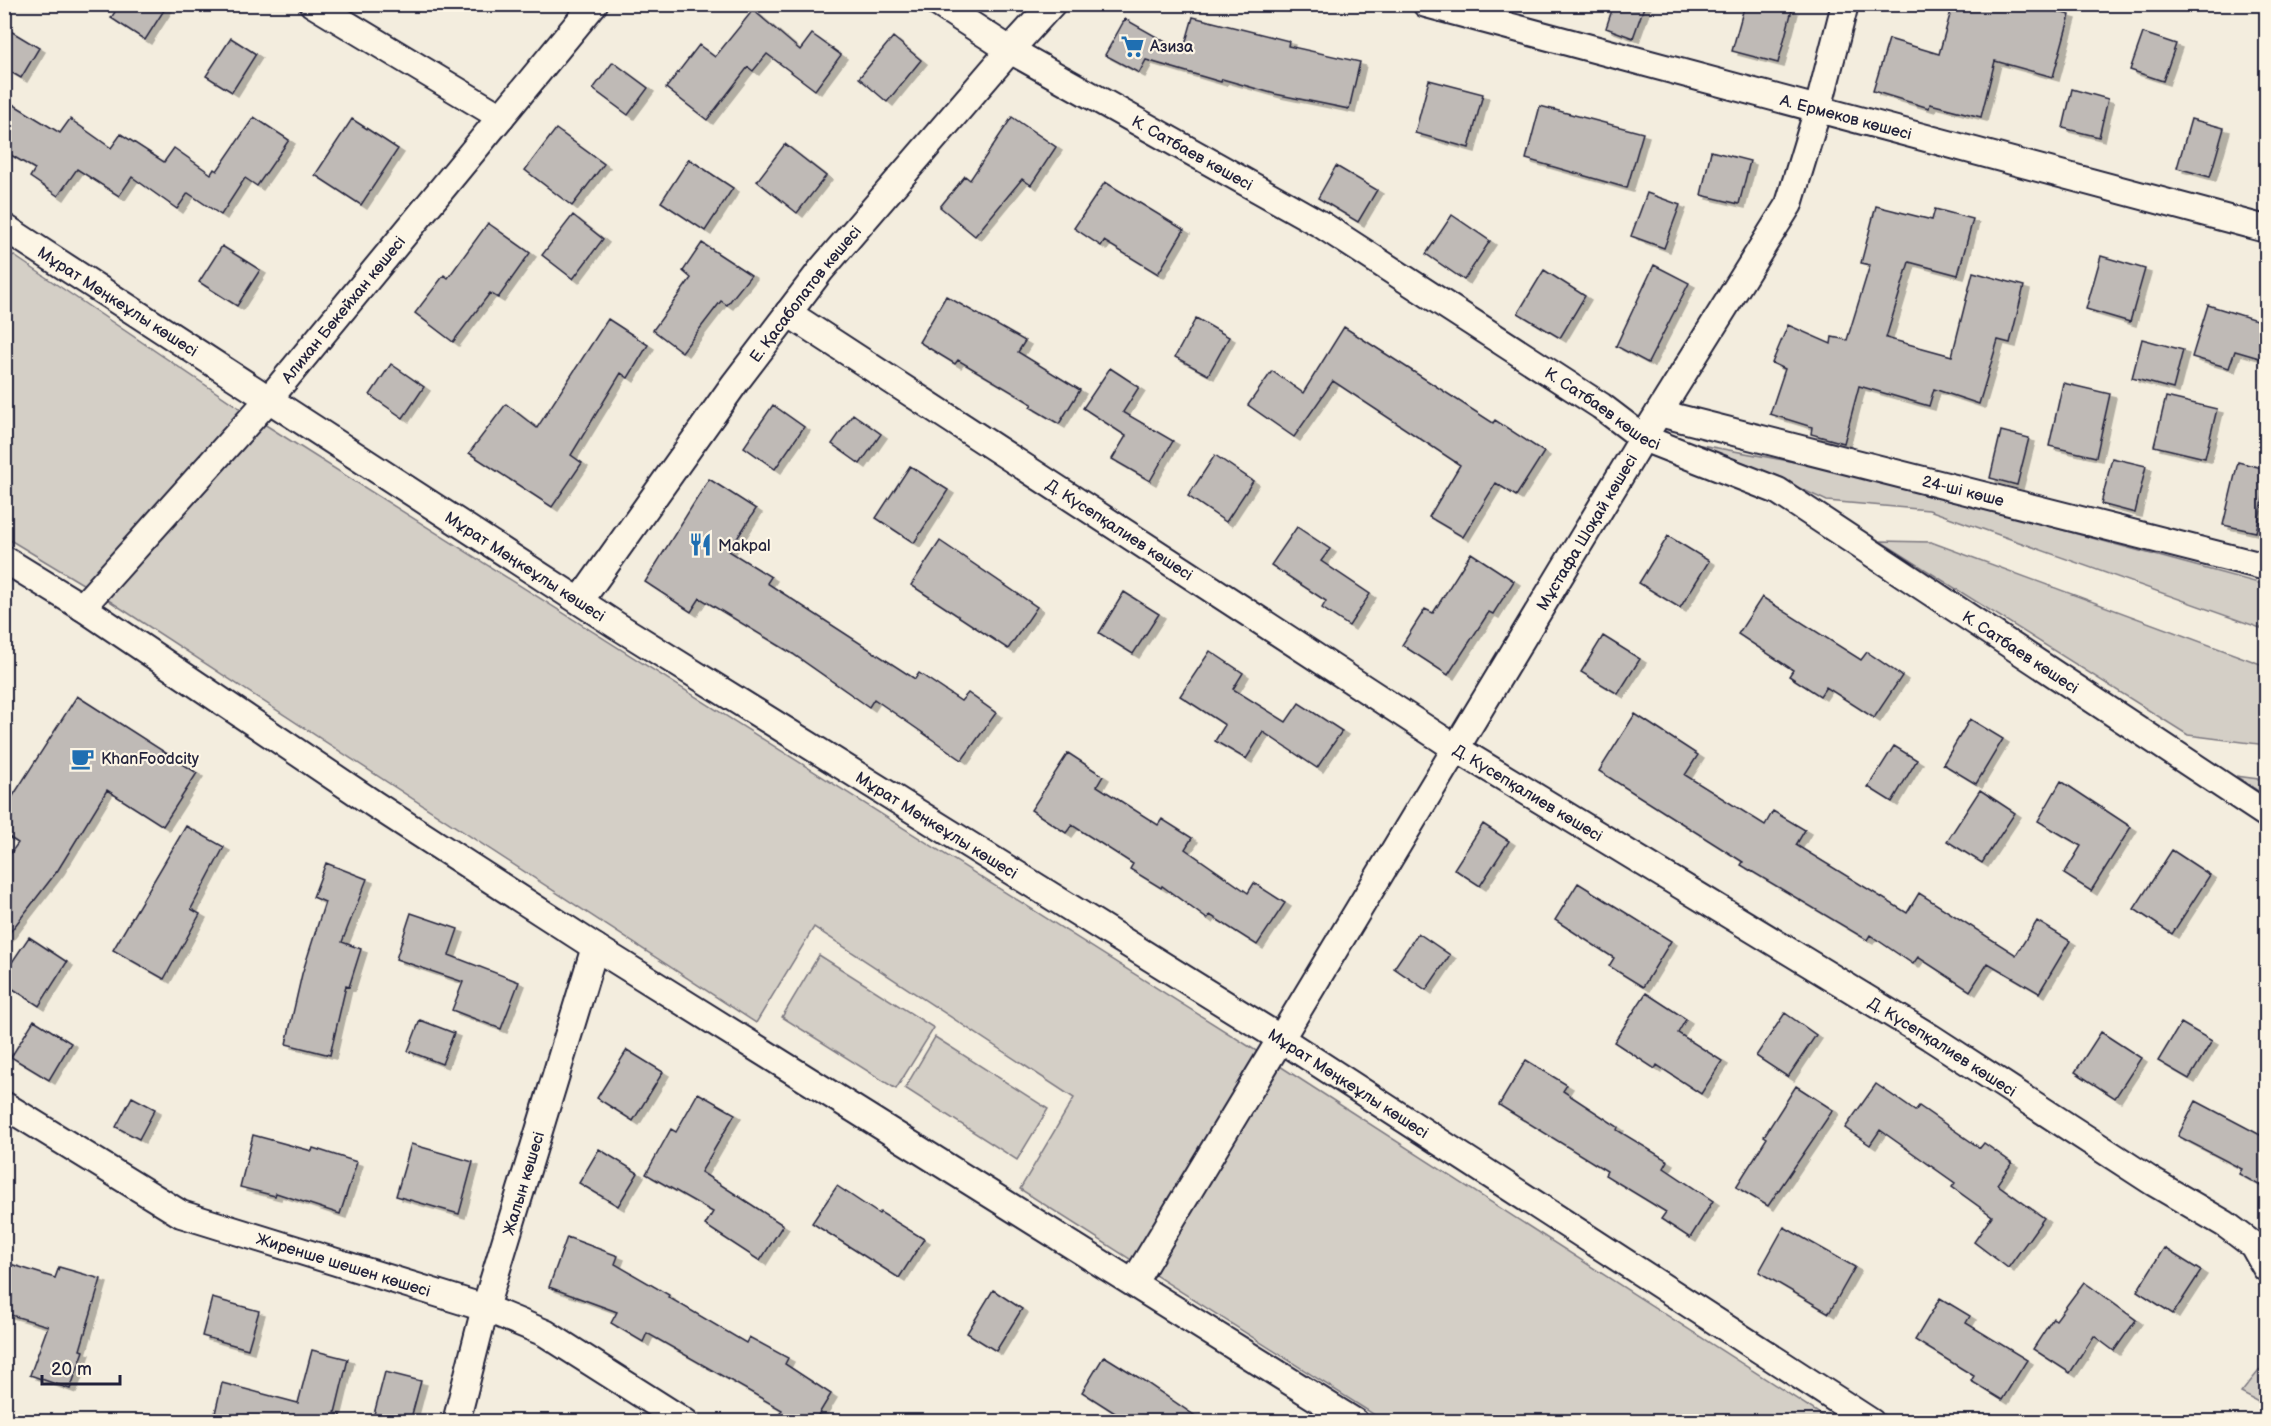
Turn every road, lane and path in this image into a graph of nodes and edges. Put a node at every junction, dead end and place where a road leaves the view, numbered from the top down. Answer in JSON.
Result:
{"nodes":[{"id":1,"x":314,"y":4,"type":"edge"},
{"id":2,"x":594,"y":4,"type":"edge"},
{"id":3,"x":939,"y":4,"type":"edge"},
{"id":4,"x":1052,"y":4,"type":"edge"},
{"id":5,"x":1426,"y":4,"type":"edge"},
{"id":6,"x":1845,"y":4,"type":"edge"},
{"id":7,"x":1010,"y":50,"type":"junction"},
{"id":8,"x":1818,"y":109,"type":"junction"},
{"id":9,"x":501,"y":117,"type":"junction"},
{"id":10,"x":4,"y":227,"type":"edge"},
{"id":11,"x":2266,"y":229,"type":"edge"},
{"id":12,"x":788,"y":312,"type":"junction"},
{"id":13,"x":269,"y":399,"type":"junction"},
{"id":14,"x":1659,"y":413,"type":"junction"},
{"id":15,"x":1643,"y":438,"type":"junction"},
{"id":16,"x":4,"y":559,"type":"edge"},
{"id":17,"x":2266,"y":567,"type":"edge"},
{"id":18,"x":580,"y":601,"type":"junction"},
{"id":19,"x":82,"y":607,"type":"junction"},
{"id":20,"x":1457,"y":749,"type":"junction"},
{"id":21,"x":2266,"y":814,"type":"edge"},
{"id":22,"x":595,"y":947,"type":"junction"},
{"id":23,"x":1281,"y":1039,"type":"junction"},
{"id":24,"x":4,"y":1105,"type":"edge"},
{"id":25,"x":2266,"y":1268,"type":"edge"},
{"id":26,"x":1134,"y":1282,"type":"junction"},
{"id":27,"x":485,"y":1308,"type":"junction"},
{"id":28,"x":456,"y":1422,"type":"edge"},
{"id":29,"x":685,"y":1422,"type":"edge"},
{"id":30,"x":1355,"y":1422,"type":"edge"},
{"id":31,"x":1871,"y":1422,"type":"edge"}],
"edges":[{"from":1,"to":9,"type":"street"},
{"from":2,"to":9,"type":"street","name":"Алихан Бөкейхан көшесі"},
{"from":3,"to":7,"type":"street","name":"К. Сатбаев көшесі"},
{"from":4,"to":7,"type":"street","name":"Е. Қасаболатов көшесі"},
{"from":5,"to":8,"type":"street","name":"А. Ермеков көшесі"},
{"from":6,"to":8,"type":"street","name":"Мұстафа Шоқай көшесі"},
{"from":7,"to":12,"type":"street","name":"Е. Қасаболатов көшесі"},
{"from":7,"to":15,"type":"street","name":"К. Сатбаев көшесі"},
{"from":8,"to":11,"type":"street","name":"А. Ермеков көшесі"},
{"from":8,"to":14,"type":"street","name":"Мұстафа Шоқай көшесі"},
{"from":9,"to":13,"type":"street","name":"Алихан Бөкейхан көшесі"},
{"from":10,"to":13,"type":"street","name":"Мұрат Мөңкеұлы көшесі"},
{"from":12,"to":18,"type":"street","name":"Е. Қасаболатов көшесі"},
{"from":12,"to":20,"type":"street","name":"Д. Күсепқалиев көшесі"},
{"from":13,"to":18,"type":"street","name":"Мұрат Мөңкеұлы көшесі"},
{"from":13,"to":19,"type":"street","name":"Алихан Бөкейхан көшесі"},
{"from":14,"to":15,"type":"street","name":"Мұстафа Шоқай көшесі"},
{"from":14,"to":17,"type":"street","name":"24-ші көше"},
{"from":15,"to":20,"type":"street","name":"Мұстафа Шоқай көшесі"},
{"from":15,"to":21,"type":"street","name":"К. Сатбаев көшесі"},
{"from":16,"to":19,"type":"street"},
{"from":18,"to":23,"type":"street","name":"Мұрат Мөңкеұлы көшесі"},
{"from":19,"to":22,"type":"street"},
{"from":20,"to":23,"type":"street","name":"Мұстафа Шоқай көшесі"},
{"from":20,"to":25,"type":"street","name":"Д. Күсепқалиев көшесі"},
{"from":22,"to":26,"type":"street"},
{"from":22,"to":27,"type":"street","name":"Жалын көшесі"},
{"from":23,"to":26,"type":"street","name":"Мұстафа Шоқай көшесі"},
{"from":23,"to":31,"type":"street","name":"Мұрат Мөңкеұлы көшесі"},
{"from":24,"to":27,"type":"street","name":"Жиренше шешен көшесі"},
{"from":26,"to":30,"type":"street"},
{"from":27,"to":28,"type":"street","name":"Жалын көшесі"},
{"from":27,"to":29,"type":"street","name":"Жиренше шешен көшесі"}]}
